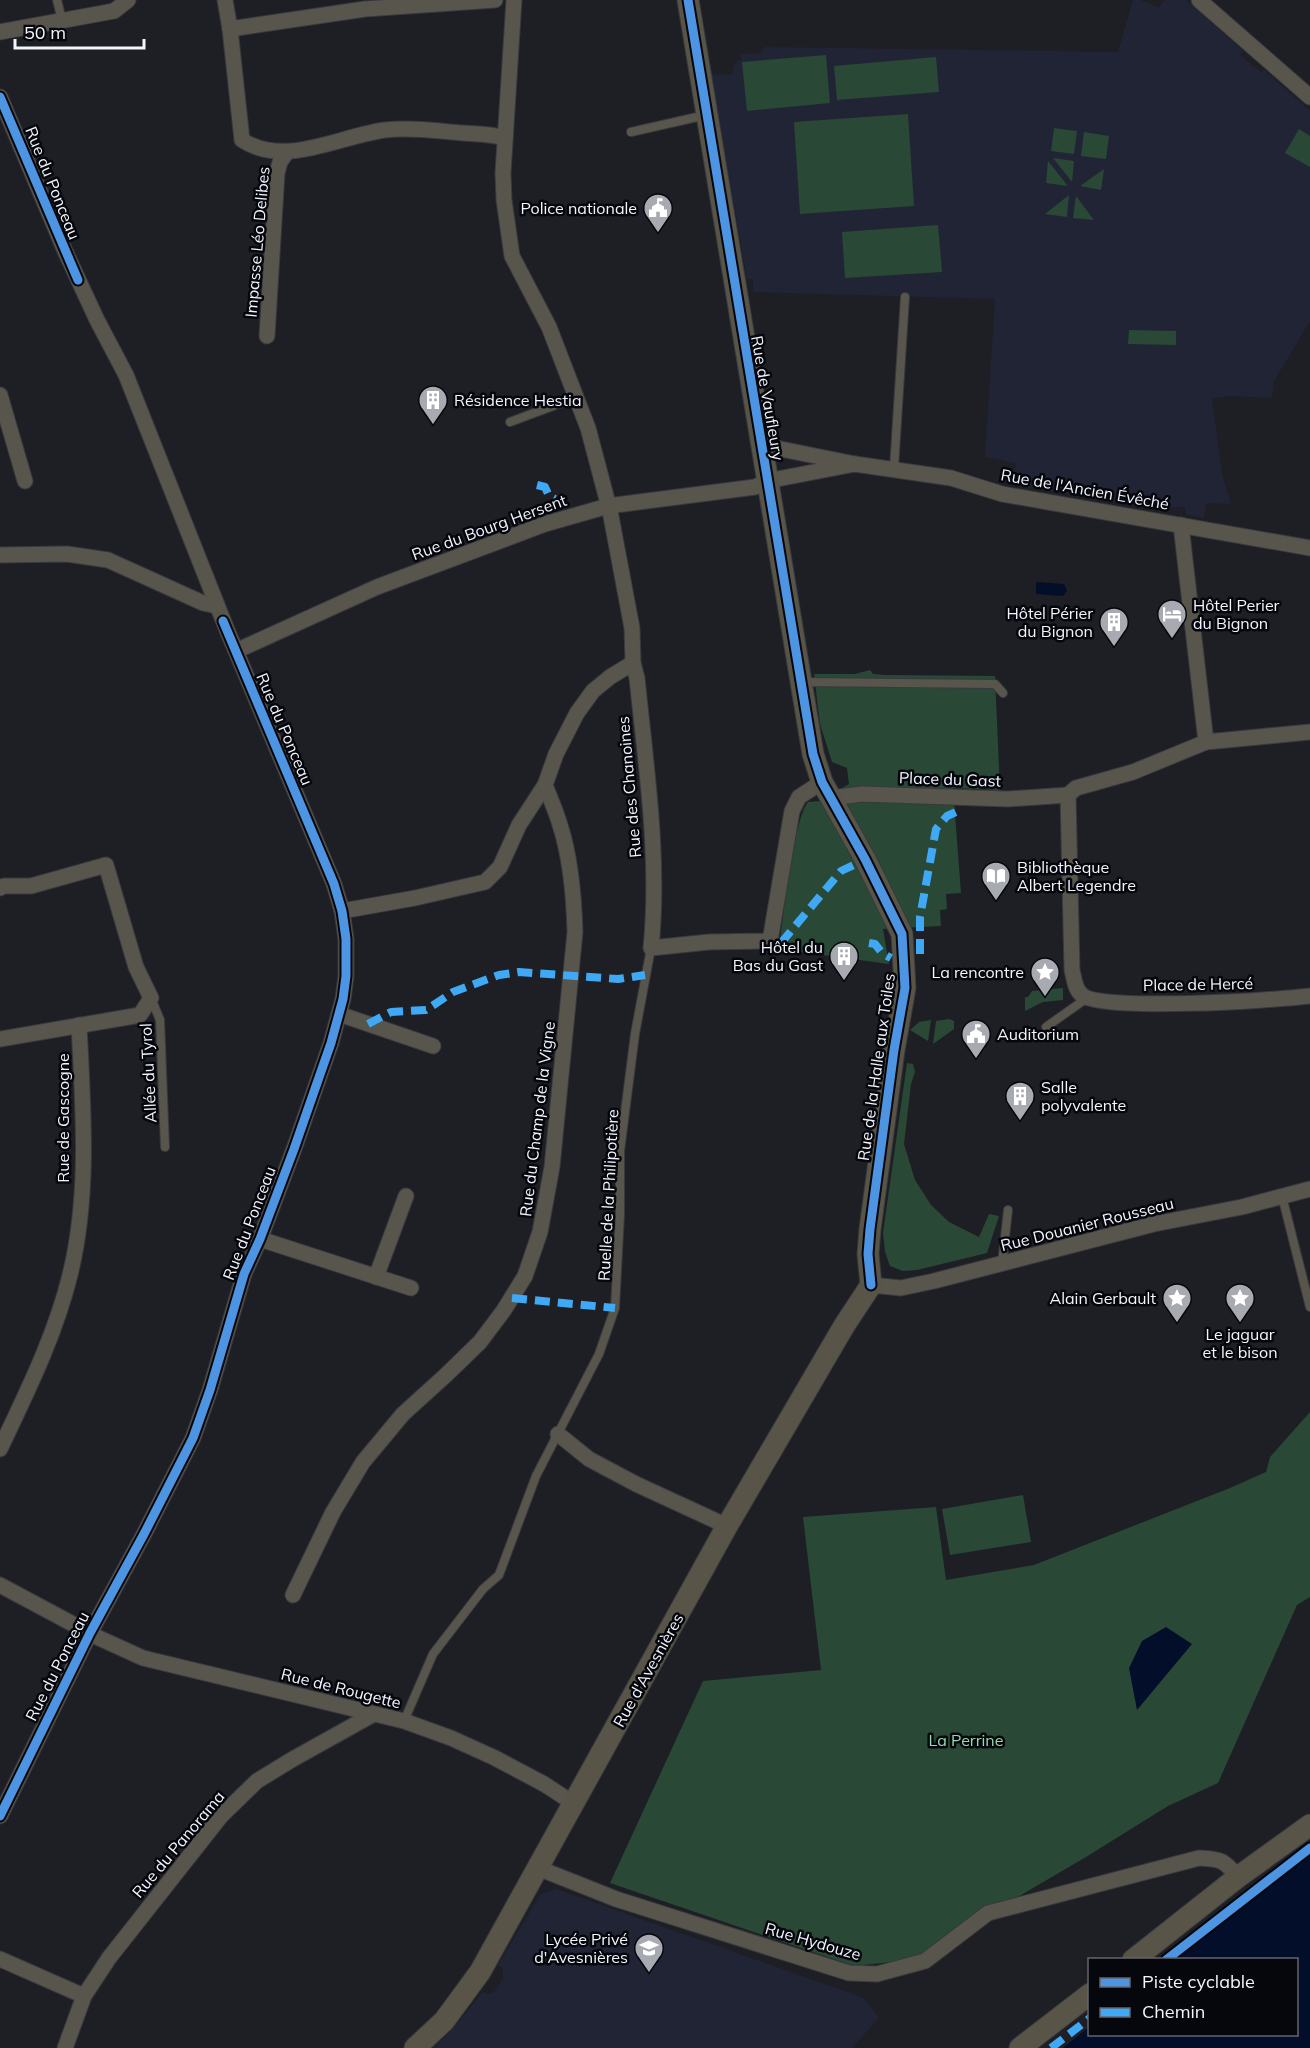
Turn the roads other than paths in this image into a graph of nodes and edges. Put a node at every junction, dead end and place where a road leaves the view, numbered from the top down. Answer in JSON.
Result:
{"nodes":[{"id":1,"x":57,"y":0,"type":"edge"},
{"id":2,"x":128,"y":0,"type":"edge"},
{"id":3,"x":225,"y":0,"type":"edge"},
{"id":4,"x":495,"y":0,"type":"edge"},
{"id":5,"x":514,"y":0,"type":"edge"},
{"id":6,"x":688,"y":0,"type":"edge"},
{"id":7,"x":1199,"y":0,"type":"edge"},
{"id":8,"x":62,"y":20,"type":"junction"},
{"id":9,"x":230,"y":29,"type":"junction"},
{"id":10,"x":0,"y":32,"type":"edge"},
{"id":11,"x":0,"y":97,"type":"edge"},
{"id":12,"x":1310,"y":97,"type":"edge"},
{"id":13,"x":706,"y":115,"type":"junction"},
{"id":14,"x":632,"y":132,"type":"dead end"},
{"id":15,"x":505,"y":138,"type":"junction"},
{"id":16,"x":287,"y":152,"type":"junction"},
{"id":17,"x":904,"y":297,"type":"dead end"},
{"id":18,"x":267,"y":336,"type":"dead end"},
{"id":19,"x":0,"y":395,"type":"edge"},
{"id":20,"x":577,"y":397,"type":"junction"},
{"id":21,"x":510,"y":422,"type":"dead end"},
{"id":22,"x":761,"y":445,"type":"junction"},
{"id":23,"x":855,"y":464,"type":"junction"},
{"id":24,"x":894,"y":468,"type":"junction"},
{"id":25,"x":25,"y":481,"type":"dead end"},
{"id":26,"x":767,"y":481,"type":"junction"},
{"id":27,"x":608,"y":506,"type":"junction"},
{"id":28,"x":1181,"y":525,"type":"junction"},
{"id":29,"x":1310,"y":548,"type":"edge"},
{"id":30,"x":0,"y":555,"type":"edge"},
{"id":31,"x":217,"y":606,"type":"junction"},
{"id":32,"x":236,"y":651,"type":"junction"},
{"id":33,"x":633,"y":663,"type":"junction"},
{"id":34,"x":800,"y":682,"type":"junction"},
{"id":35,"x":1003,"y":693,"type":"dead end"},
{"id":36,"x":1310,"y":732,"type":"edge"},
{"id":37,"x":1206,"y":742,"type":"junction"},
{"id":38,"x":545,"y":785,"type":"junction"},
{"id":39,"x":827,"y":790,"type":"junction"},
{"id":40,"x":1068,"y":795,"type":"junction"},
{"id":41,"x":0,"y":888,"type":"edge"},
{"id":42,"x":342,"y":911,"type":"junction"},
{"id":43,"x":651,"y":948,"type":"junction"},
{"id":44,"x":1310,"y":996,"type":"edge"},
{"id":45,"x":151,"y":998,"type":"junction"},
{"id":46,"x":1087,"y":998,"type":"junction"},
{"id":47,"x":339,"y":1014,"type":"junction"},
{"id":48,"x":79,"y":1025,"type":"junction"},
{"id":49,"x":1046,"y":1027,"type":"dead end"},
{"id":50,"x":0,"y":1039,"type":"edge"},
{"id":51,"x":433,"y":1046,"type":"dead end"},
{"id":52,"x":165,"y":1148,"type":"dead end"},
{"id":53,"x":1310,"y":1189,"type":"edge"},
{"id":54,"x":406,"y":1196,"type":"dead end"},
{"id":55,"x":1282,"y":1196,"type":"junction"},
{"id":56,"x":1008,"y":1210,"type":"dead end"},
{"id":57,"x":260,"y":1239,"type":"junction"},
{"id":58,"x":1002,"y":1264,"type":"junction"},
{"id":59,"x":376,"y":1277,"type":"junction"},
{"id":60,"x":871,"y":1285,"type":"junction"},
{"id":61,"x":411,"y":1288,"type":"dead end"},
{"id":62,"x":1310,"y":1307,"type":"edge"},
{"id":63,"x":558,"y":1434,"type":"junction"},
{"id":64,"x":0,"y":1449,"type":"edge"},
{"id":65,"x":727,"y":1526,"type":"junction"},
{"id":66,"x":0,"y":1585,"type":"edge"},
{"id":67,"x":293,"y":1595,"type":"dead end"},
{"id":68,"x":90,"y":1633,"type":"junction"},
{"id":69,"x":372,"y":1715,"type":"junction"},
{"id":70,"x":404,"y":1721,"type":"junction"},
{"id":71,"x":573,"y":1803,"type":"junction"},
{"id":72,"x":0,"y":1816,"type":"edge"},
{"id":73,"x":1310,"y":1825,"type":"edge"},
{"id":74,"x":538,"y":1868,"type":"junction"},
{"id":75,"x":1238,"y":1877,"type":"junction"},
{"id":76,"x":1134,"y":1958,"type":"edge"},
{"id":77,"x":0,"y":1959,"type":"edge"},
{"id":78,"x":1088,"y":1995,"type":"edge"},
{"id":79,"x":84,"y":1996,"type":"junction"},
{"id":80,"x":65,"y":2048,"type":"edge"},
{"id":81,"x":415,"y":2048,"type":"edge"},
{"id":82,"x":1020,"y":2048,"type":"edge"}],
"edges":[{"from":1,"to":8,"type":"lane"},
{"from":2,"to":8,"type":"street"},
{"from":3,"to":9,"type":"street"},
{"from":4,"to":9,"type":"street"},
{"from":5,"to":15,"type":"street","name":"Rue des Chanoines"},
{"from":6,"to":13,"type":"street","name":"Rue de Vaufleury"},
{"from":7,"to":12,"type":"street"},
{"from":8,"to":10,"type":"street"},
{"from":9,"to":16,"type":"street"},
{"from":11,"to":31,"type":"street","name":"Rue du Ponceau"},
{"from":13,"to":14,"type":"lane"},
{"from":13,"to":22,"type":"street","name":"Rue de Vaufleury"},
{"from":15,"to":16,"type":"street"},
{"from":15,"to":20,"type":"street","name":"Rue des Chanoines"},
{"from":16,"to":18,"type":"street","name":"Impasse Léo Delibes"},
{"from":17,"to":24,"type":"lane"},
{"from":19,"to":25,"type":"street"},
{"from":20,"to":21,"type":"lane"},
{"from":20,"to":27,"type":"street","name":"Rue des Chanoines"},
{"from":22,"to":23,"type":"street","name":"Rue de l'Ancien Évêché"},
{"from":22,"to":26,"type":"street","name":"Rue de Vaufleury"},
{"from":23,"to":24,"type":"street","name":"Rue de l'Ancien Évêché"},
{"from":23,"to":26,"type":"street","name":"Rue de l'Ancien Évêché"},
{"from":24,"to":28,"type":"street","name":"Rue de l'Ancien Évêché"},
{"from":26,"to":27,"type":"street","name":"Rue du Bourg Hersent"},
{"from":26,"to":34,"type":"street","name":"Rue de Vaufleury"},
{"from":27,"to":32,"type":"street","name":"Rue du Bourg Hersent"},
{"from":27,"to":33,"type":"street","name":"Rue des Chanoines"},
{"from":28,"to":29,"type":"street","name":"Rue de l'Ancien Évêché"},
{"from":28,"to":37,"type":"street"},
{"from":30,"to":31,"type":"street"},
{"from":31,"to":32,"type":"street","name":"Rue du Ponceau"},
{"from":32,"to":42,"type":"street","name":"Rue du Ponceau"},
{"from":33,"to":38,"type":"street"},
{"from":33,"to":43,"type":"street","name":"Rue des Chanoines"},
{"from":34,"to":35,"type":"lane"},
{"from":34,"to":39,"type":"street","name":"Rue de Vaufleury"},
{"from":36,"to":37,"type":"street"},
{"from":37,"to":40,"type":"street"},
{"from":38,"to":42,"type":"street"},
{"from":38,"to":67,"type":"street","name":"Rue du Champ de la Vigne"},
{"from":39,"to":40,"type":"street","name":"Place du Gast"},
{"from":39,"to":43,"type":"street","name":"Place du Gast"},
{"from":39,"to":60,"type":"street","name":"Rue de la Halle aux Toiles"},
{"from":40,"to":46,"type":"street"},
{"from":41,"to":45,"type":"street"},
{"from":42,"to":47,"type":"street","name":"Rue du Ponceau"},
{"from":43,"to":63,"type":"lane","name":"Ruelle de la Philipotière"},
{"from":44,"to":46,"type":"street","name":"Place de Hercé"},
{"from":45,"to":48,"type":"street"},
{"from":45,"to":52,"type":"lane","name":"Allée du Tyrol"},
{"from":46,"to":49,"type":"lane"},
{"from":47,"to":51,"type":"street"},
{"from":47,"to":57,"type":"street","name":"Rue du Ponceau"},
{"from":48,"to":50,"type":"street"},
{"from":48,"to":64,"type":"street","name":"Rue de Gascogne"},
{"from":53,"to":55,"type":"street","name":"Rue Douanier Rousseau"},
{"from":54,"to":59,"type":"street"},
{"from":55,"to":58,"type":"street","name":"Rue Douanier Rousseau"},
{"from":55,"to":62,"type":"lane"},
{"from":56,"to":58,"type":"lane"},
{"from":57,"to":59,"type":"street"},
{"from":57,"to":68,"type":"street","name":"Rue du Ponceau"},
{"from":58,"to":60,"type":"street","name":"Rue Douanier Rousseau"},
{"from":59,"to":61,"type":"street"},
{"from":60,"to":65,"type":"street","name":"Rue d'Avesnières"},
{"from":63,"to":65,"type":"street"},
{"from":63,"to":70,"type":"lane","name":"Ruelle de la Philipotière"},
{"from":65,"to":71,"type":"street","name":"Rue d'Avesnières"},
{"from":66,"to":68,"type":"street","name":"Rue de Rougette"},
{"from":68,"to":69,"type":"street","name":"Rue de Rougette"},
{"from":68,"to":72,"type":"street","name":"Rue du Ponceau"},
{"from":69,"to":70,"type":"street","name":"Rue de Rougette"},
{"from":69,"to":79,"type":"street","name":"Rue du Panorama"},
{"from":70,"to":71,"type":"street","name":"Rue de Rougette"},
{"from":71,"to":74,"type":"street","name":"Rue d'Avesnières"},
{"from":73,"to":75,"type":"street"},
{"from":74,"to":75,"type":"street","name":"Rue Hydouze"},
{"from":74,"to":81,"type":"street","name":"Rue d'Avesnières"},
{"from":75,"to":76,"type":"street"},
{"from":77,"to":79,"type":"street"},
{"from":78,"to":82,"type":"street"},
{"from":79,"to":80,"type":"street","name":"Rue du Panorama"}]}
